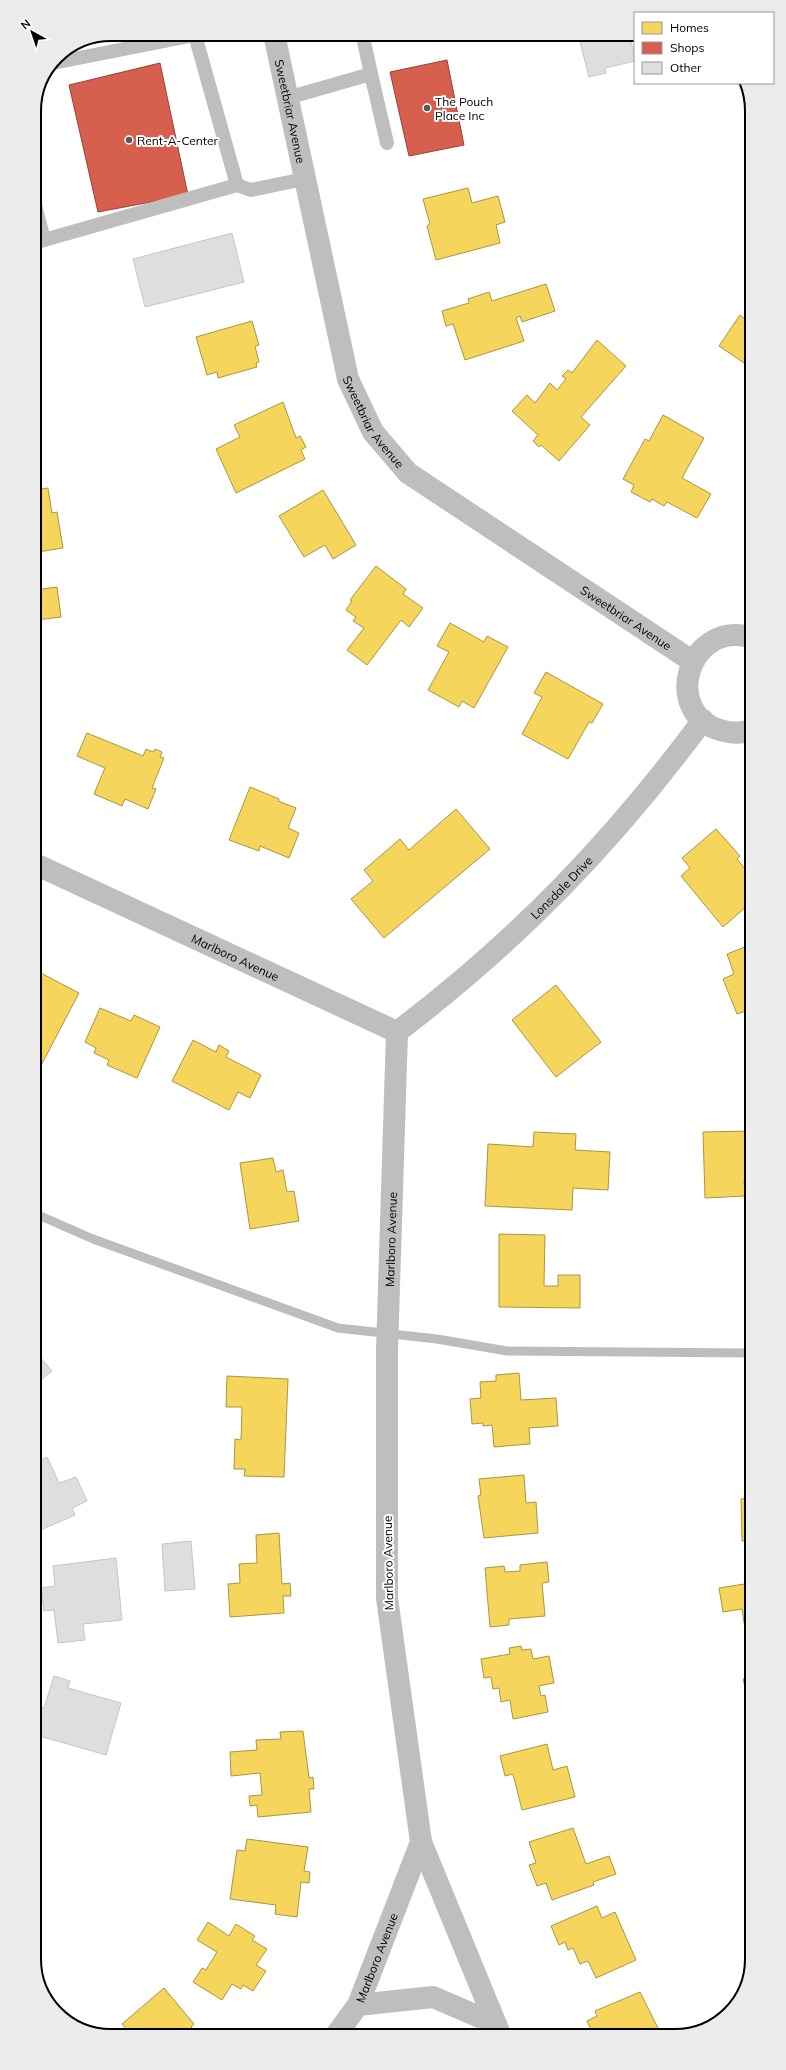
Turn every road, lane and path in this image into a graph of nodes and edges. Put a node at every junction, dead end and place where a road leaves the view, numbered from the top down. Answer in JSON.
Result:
{"nodes":[{"id":1,"x":165,"y":41,"type":"edge"},
{"id":2,"x":197,"y":41,"type":"edge"},
{"id":3,"x":275,"y":41,"type":"edge"},
{"id":4,"x":364,"y":41,"type":"edge"},
{"id":5,"x":63,"y":61,"type":"edge"},
{"id":6,"x":371,"y":74,"type":"junction"},
{"id":7,"x":287,"y":98,"type":"junction"},
{"id":8,"x":387,"y":143,"type":"dead end"},
{"id":9,"x":304,"y":179,"type":"junction"},
{"id":10,"x":237,"y":185,"type":"junction"},
{"id":11,"x":41,"y":241,"type":"edge"},
{"id":12,"x":745,"y":636,"type":"edge"},
{"id":13,"x":692,"y":661,"type":"junction"},
{"id":14,"x":703,"y":720,"type":"junction"},
{"id":15,"x":745,"y":731,"type":"edge"},
{"id":16,"x":41,"y":867,"type":"edge"},
{"id":17,"x":396,"y":1032,"type":"junction"},
{"id":18,"x":421,"y":1842,"type":"junction"},
{"id":19,"x":358,"y":2005,"type":"junction"},
{"id":20,"x":340,"y":2029,"type":"edge"},
{"id":21,"x":498,"y":2029,"type":"edge"}],
"edges":[{"from":1,"to":5,"type":"lane"},
{"from":2,"to":10,"type":"lane"},
{"from":3,"to":7,"type":"street","name":"Sweetbriar Avenue"},
{"from":4,"to":6,"type":"lane"},
{"from":6,"to":7,"type":"lane"},
{"from":6,"to":8,"type":"lane"},
{"from":7,"to":9,"type":"street","name":"Sweetbriar Avenue"},
{"from":9,"to":10,"type":"lane"},
{"from":9,"to":13,"type":"street","name":"Sweetbriar Avenue"},
{"from":10,"to":11,"type":"lane"},
{"from":12,"to":13,"type":"street"},
{"from":13,"to":14,"type":"street"},
{"from":14,"to":15,"type":"street"},
{"from":14,"to":17,"type":"street","name":"Lonsdale Drive"},
{"from":16,"to":17,"type":"street","name":"Marlboro Avenue"},
{"from":17,"to":18,"type":"street","name":"Marlboro Avenue"},
{"from":18,"to":19,"type":"street","name":"Marlboro Avenue"},
{"from":18,"to":21,"type":"street","name":"Marlboro Avenue"},
{"from":19,"to":20,"type":"street"},
{"from":19,"to":21,"type":"street","name":"Marlboro Avenue"}]}
